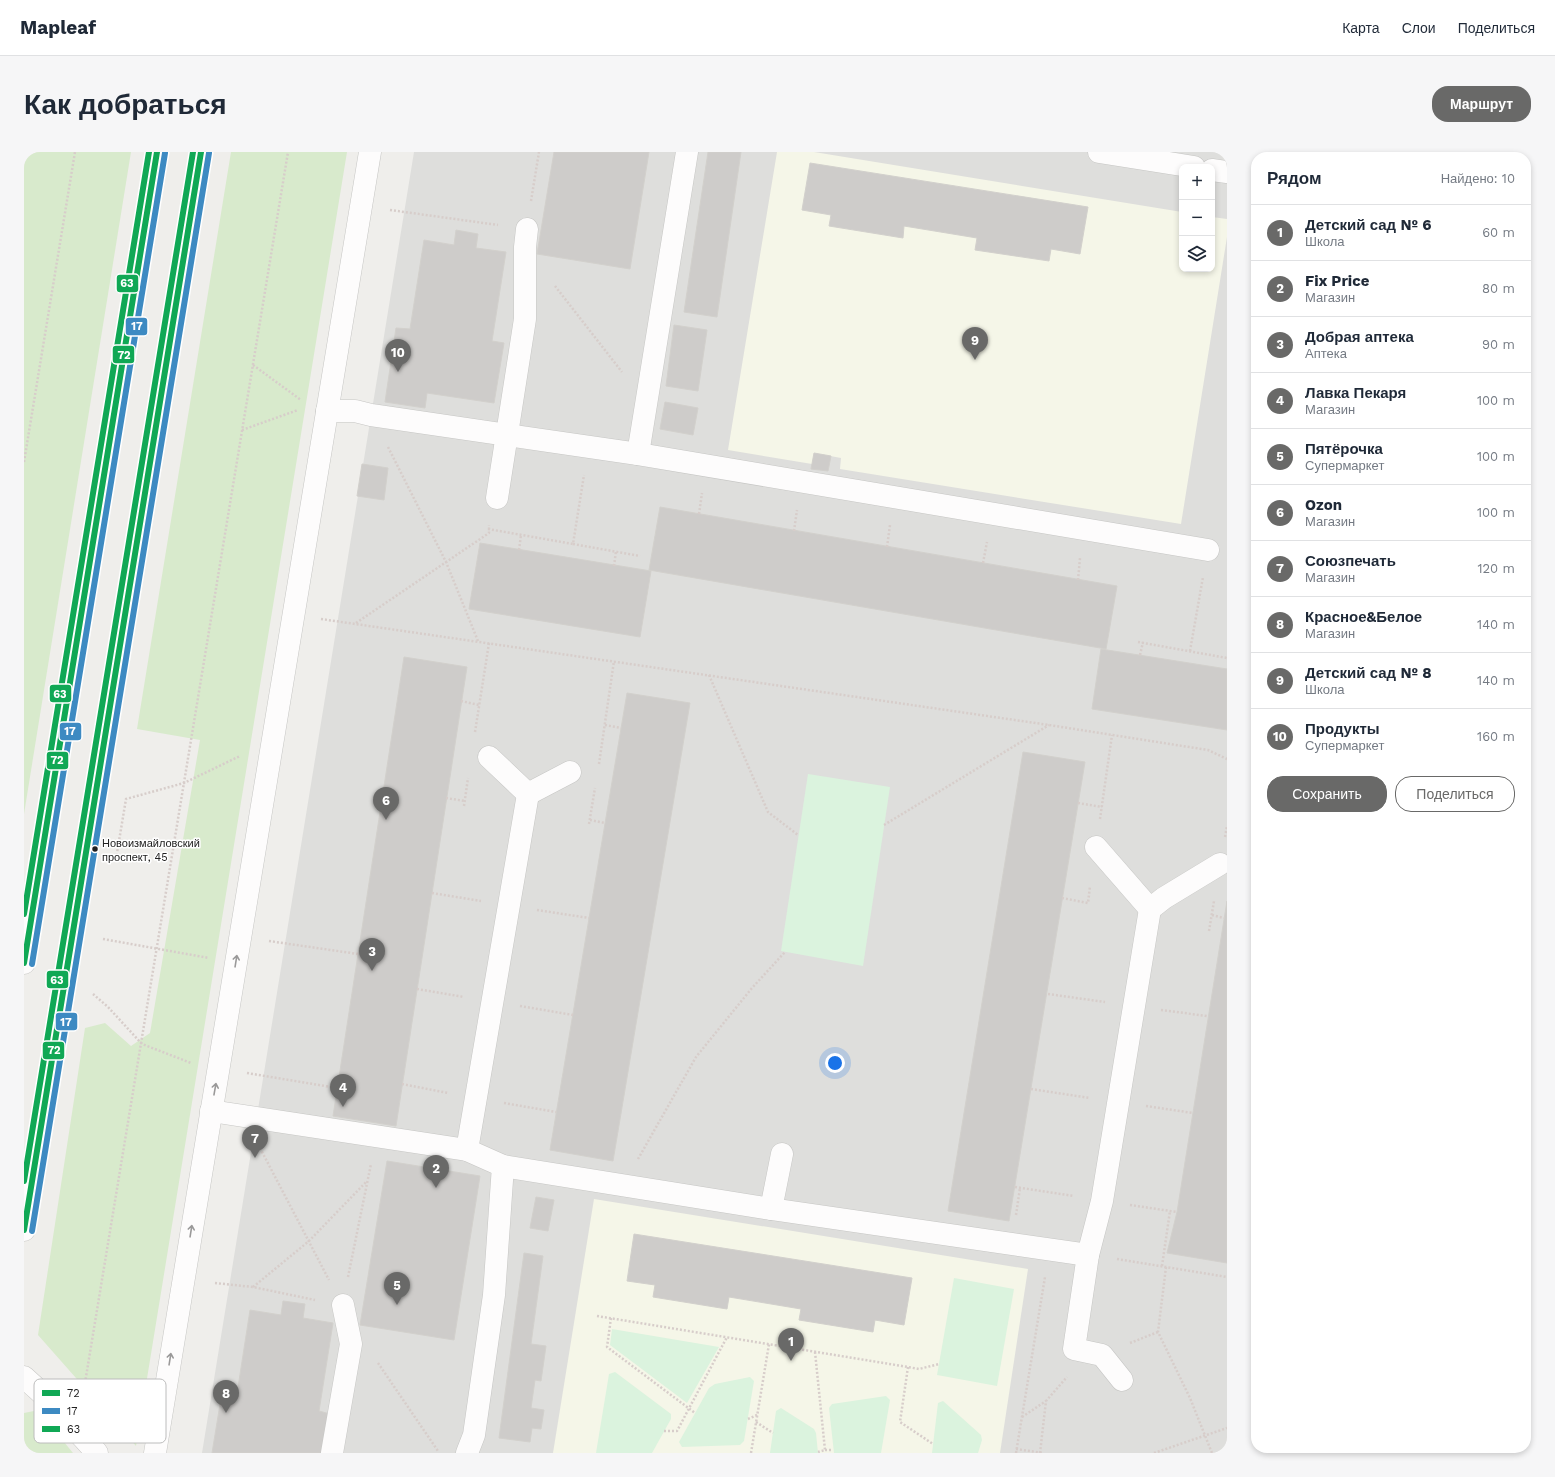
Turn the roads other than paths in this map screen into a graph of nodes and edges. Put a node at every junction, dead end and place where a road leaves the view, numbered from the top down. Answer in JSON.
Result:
{"nodes":[{"id":1,"x":157,"y":152,"type":"edge"},
{"id":2,"x":201,"y":152,"type":"edge"},
{"id":3,"x":370,"y":152,"type":"edge"},
{"id":4,"x":687,"y":152,"type":"edge"},
{"id":5,"x":1100,"y":152,"type":"edge"},
{"id":6,"x":1179,"y":165,"type":"edge"},
{"id":7,"x":1215,"y":170,"type":"edge"},
{"id":8,"x":1227,"y":172,"type":"edge"},
{"id":9,"x":527,"y":229,"type":"road end"},
{"id":10,"x":327,"y":411,"type":"junction"},
{"id":11,"x":508,"y":434,"type":"junction"},
{"id":12,"x":638,"y":454,"type":"junction"},
{"id":13,"x":497,"y":498,"type":"road end"},
{"id":14,"x":1208,"y":550,"type":"road end"},
{"id":15,"x":489,"y":757,"type":"dead end"},
{"id":16,"x":570,"y":772,"type":"dead end"},
{"id":17,"x":528,"y":794,"type":"junction"},
{"id":18,"x":1096,"y":847,"type":"dead end"},
{"id":19,"x":1220,"y":864,"type":"dead end"},
{"id":20,"x":1150,"y":909,"type":"junction"},
{"id":21,"x":24,"y":964,"type":"edge"},
{"id":22,"x":211,"y":1111,"type":"junction"},
{"id":23,"x":467,"y":1150,"type":"junction"},
{"id":24,"x":782,"y":1154,"type":"dead end"},
{"id":25,"x":503,"y":1166,"type":"junction"},
{"id":26,"x":28,"y":1184,"type":"edge"},
{"id":27,"x":771,"y":1209,"type":"junction"},
{"id":28,"x":24,"y":1230,"type":"edge"},
{"id":29,"x":1088,"y":1254,"type":"junction"},
{"id":30,"x":343,"y":1305,"type":"road end"},
{"id":31,"x":24,"y":1377,"type":"edge"},
{"id":32,"x":1122,"y":1380,"type":"dead end"},
{"id":33,"x":34,"y":1386,"type":"edge"},
{"id":34,"x":166,"y":1386,"type":"edge"},
{"id":35,"x":88,"y":1443,"type":"edge"},
{"id":36,"x":157,"y":1443,"type":"edge"},
{"id":37,"x":97,"y":1453,"type":"edge"},
{"id":38,"x":155,"y":1453,"type":"edge"},
{"id":39,"x":332,"y":1453,"type":"edge"},
{"id":40,"x":467,"y":1453,"type":"edge"}],
"edges":[{"from":1,"to":21,"type":"street"},
{"from":2,"to":26,"type":"street"},
{"from":3,"to":10,"type":"street"},
{"from":4,"to":12,"type":"street"},
{"from":5,"to":6,"type":"street"},
{"from":7,"to":8,"type":"street"},
{"from":9,"to":11,"type":"street"},
{"from":10,"to":11,"type":"street"},
{"from":22,"to":10,"type":"street","one_way":true},
{"from":11,"to":12,"type":"street"},
{"from":11,"to":13,"type":"street"},
{"from":12,"to":14,"type":"street"},
{"from":15,"to":17,"type":"street"},
{"from":16,"to":17,"type":"street"},
{"from":17,"to":23,"type":"street"},
{"from":18,"to":20,"type":"street"},
{"from":19,"to":20,"type":"street"},
{"from":20,"to":29,"type":"street"},
{"from":22,"to":23,"type":"street"},
{"from":34,"to":22,"type":"street","one_way":true},
{"from":23,"to":25,"type":"street"},
{"from":24,"to":27,"type":"street"},
{"from":25,"to":27,"type":"street"},
{"from":25,"to":40,"type":"street"},
{"from":26,"to":28,"type":"street"},
{"from":27,"to":29,"type":"street"},
{"from":29,"to":32,"type":"street"},
{"from":30,"to":39,"type":"street"},
{"from":31,"to":33,"type":"street"},
{"from":35,"to":37,"type":"street"},
{"from":38,"to":36,"type":"street","one_way":true}]}
